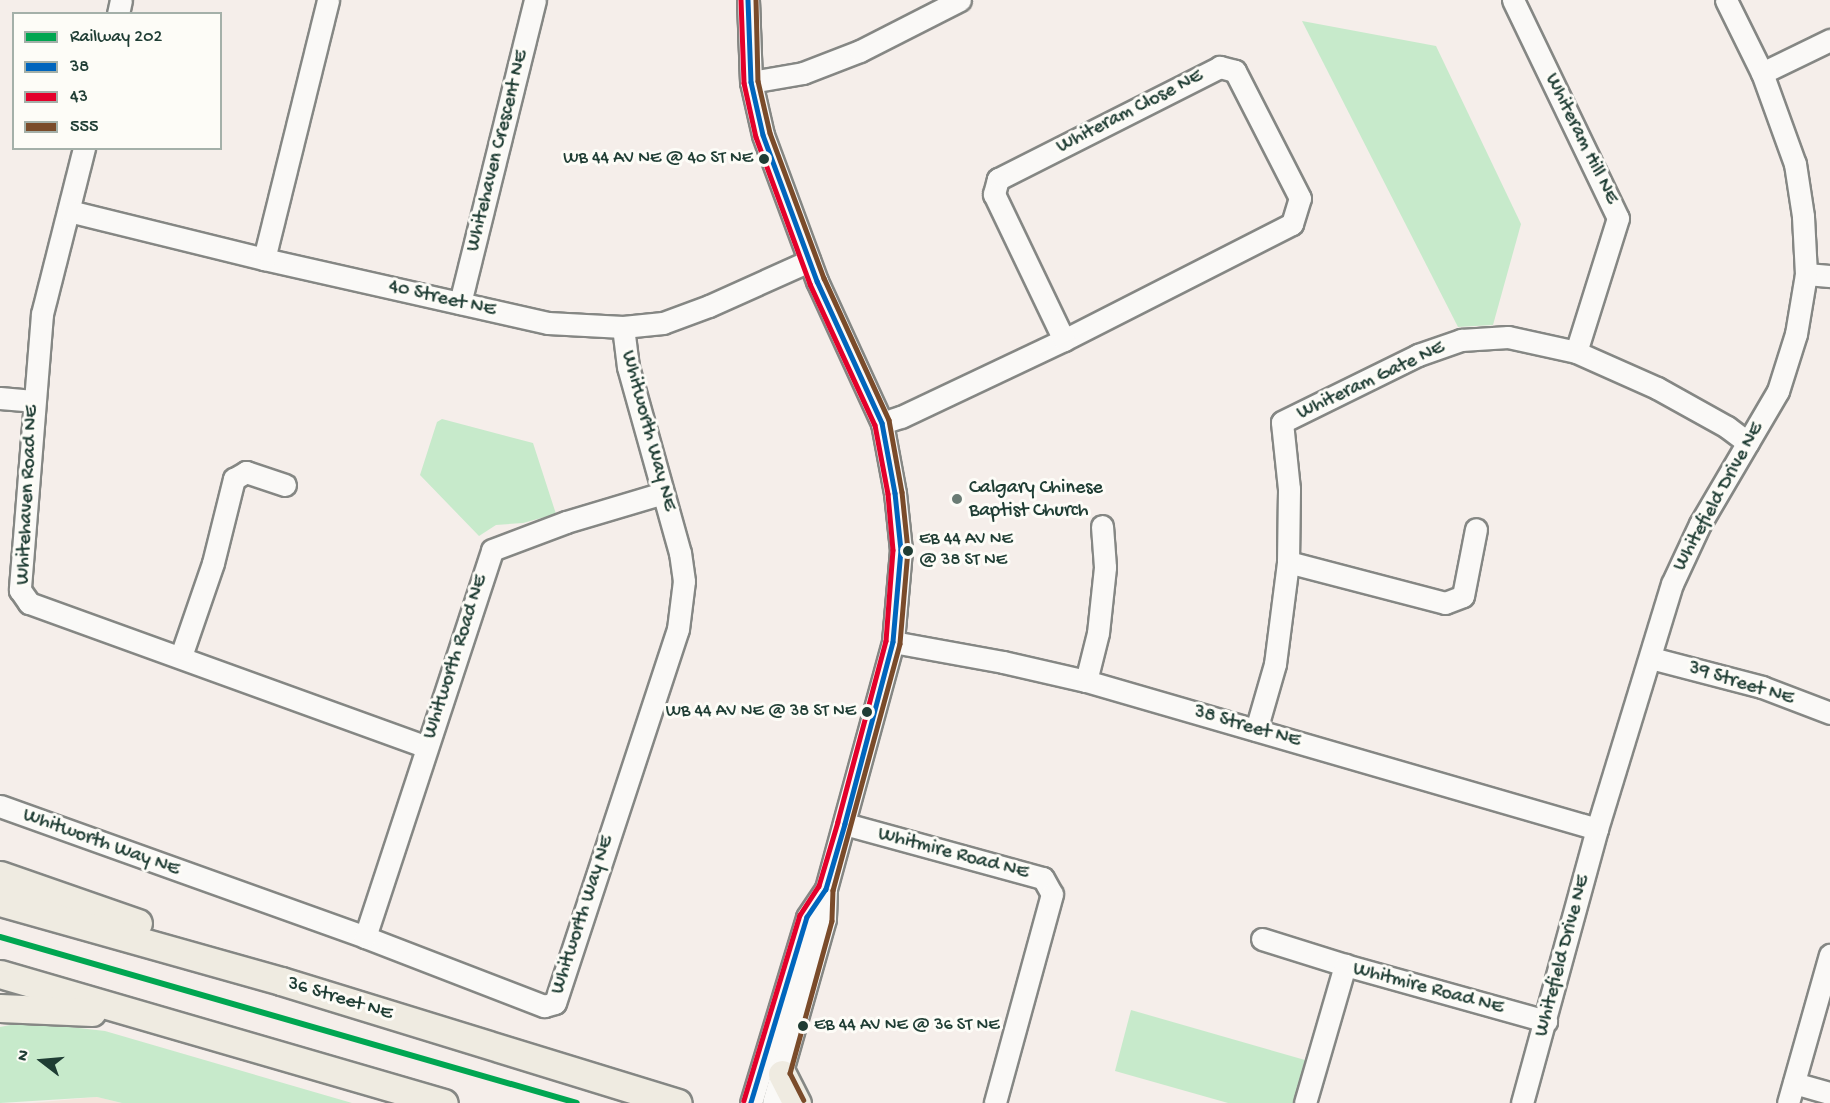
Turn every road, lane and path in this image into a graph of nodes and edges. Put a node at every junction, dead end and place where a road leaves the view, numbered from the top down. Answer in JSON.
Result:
{"nodes":[{"id":1,"x":328,"y":0,"type":"edge"},
{"id":2,"x":535,"y":0,"type":"edge"},
{"id":3,"x":748,"y":0,"type":"edge"},
{"id":4,"x":960,"y":0,"type":"edge"},
{"id":5,"x":1513,"y":0,"type":"edge"},
{"id":6,"x":1726,"y":0,"type":"edge"},
{"id":7,"x":1830,"y":40,"type":"edge"},
{"id":8,"x":1762,"y":73,"type":"junction"},
{"id":9,"x":751,"y":82,"type":"junction"},
{"id":10,"x":84,"y":150,"type":"edge"},
{"id":11,"x":69,"y":211,"type":"junction"},
{"id":12,"x":264,"y":259,"type":"junction"},
{"id":13,"x":810,"y":261,"type":"junction"},
{"id":14,"x":1806,"y":274,"type":"junction"},
{"id":15,"x":1830,"y":276,"type":"edge"},
{"id":16,"x":460,"y":303,"type":"junction"},
{"id":17,"x":623,"y":327,"type":"junction"},
{"id":18,"x":1064,"y":340,"type":"junction"},
{"id":19,"x":1576,"y":352,"type":"junction"},
{"id":20,"x":0,"y":398,"type":"edge"},
{"id":21,"x":33,"y":401,"type":"junction"},
{"id":22,"x":882,"y":423,"type":"junction"},
{"id":23,"x":1748,"y":443,"type":"junction"},
{"id":24,"x":285,"y":485,"type":"dead end"},
{"id":25,"x":663,"y":493,"type":"junction"},
{"id":26,"x":1102,"y":526,"type":"dead end"},
{"id":27,"x":1476,"y":530,"type":"dead end"},
{"id":28,"x":1288,"y":562,"type":"junction"},
{"id":29,"x":893,"y":642,"type":"junction"},
{"id":30,"x":181,"y":656,"type":"junction"},
{"id":31,"x":1651,"y":658,"type":"junction"},
{"id":32,"x":1086,"y":681,"type":"junction"},
{"id":33,"x":1830,"y":713,"type":"edge"},
{"id":34,"x":1256,"y":730,"type":"junction"},
{"id":35,"x":426,"y":747,"type":"junction"},
{"id":36,"x":0,"y":806,"type":"edge"},
{"id":37,"x":845,"y":824,"type":"junction"},
{"id":38,"x":1597,"y":829,"type":"junction"},
{"id":39,"x":0,"y":875,"type":"edge"},
{"id":40,"x":826,"y":889,"type":"junction"},
{"id":41,"x":0,"y":902,"type":"edge"},
{"id":42,"x":366,"y":938,"type":"junction"},
{"id":43,"x":1262,"y":939,"type":"dead end"},
{"id":44,"x":1830,"y":955,"type":"edge"},
{"id":45,"x":1345,"y":965,"type":"junction"},
{"id":46,"x":0,"y":974,"type":"edge"},
{"id":47,"x":281,"y":981,"type":"junction"},
{"id":48,"x":0,"y":1008,"type":"edge"},
{"id":49,"x":138,"y":1014,"type":"junction"},
{"id":50,"x":1546,"y":1021,"type":"junction"},
{"id":51,"x":783,"y":1074,"type":"junction"},
{"id":52,"x":1791,"y":1093,"type":"edge"},
{"id":53,"x":1830,"y":1093,"type":"edge"},
{"id":54,"x":444,"y":1103,"type":"edge"},
{"id":55,"x":678,"y":1103,"type":"edge"},
{"id":56,"x":751,"y":1103,"type":"edge"},
{"id":57,"x":773,"y":1103,"type":"edge"},
{"id":58,"x":797,"y":1103,"type":"edge"},
{"id":59,"x":995,"y":1103,"type":"edge"},
{"id":60,"x":1305,"y":1103,"type":"edge"},
{"id":61,"x":1522,"y":1103,"type":"edge"}],
"edges":[{"from":1,"to":12,"type":"street"},
{"from":2,"to":16,"type":"street","name":"Whitehaven Crescent NE"},
{"from":3,"to":9,"type":"street"},
{"from":4,"to":9,"type":"street"},
{"from":5,"to":19,"type":"street","name":"Whiteram Hill NE"},
{"from":6,"to":8,"type":"street","name":"Whitefield Drive NE"},
{"from":7,"to":8,"type":"street"},
{"from":8,"to":14,"type":"street","name":"Whitefield Drive NE"},
{"from":9,"to":13,"type":"street"},
{"from":10,"to":11,"type":"street","name":"Whitehaven Road NE"},
{"from":11,"to":12,"type":"street","name":"40 Street NE"},
{"from":11,"to":21,"type":"street","name":"Whitehaven Road NE"},
{"from":12,"to":16,"type":"street","name":"40 Street NE"},
{"from":13,"to":17,"type":"street","name":"40 Street NE"},
{"from":13,"to":22,"type":"street"},
{"from":14,"to":15,"type":"street"},
{"from":14,"to":23,"type":"street","name":"Whitefield Drive NE"},
{"from":16,"to":17,"type":"street","name":"40 Street NE"},
{"from":17,"to":25,"type":"street","name":"Whitworth Way NE"},
{"from":18,"to":18,"type":"street","name":"Whiteram Close NE"},
{"from":18,"to":22,"type":"street","name":"Whiteram Close NE"},
{"from":19,"to":23,"type":"street","name":"Whiteram Gate NE"},
{"from":19,"to":28,"type":"street","name":"Whiteram Gate NE"},
{"from":20,"to":21,"type":"street"},
{"from":21,"to":30,"type":"street","name":"Whitehaven Road NE"},
{"from":22,"to":29,"type":"street"},
{"from":23,"to":31,"type":"street","name":"Whitefield Drive NE"},
{"from":24,"to":30,"type":"street"},
{"from":25,"to":35,"type":"street","name":"Whitworth Road NE"},
{"from":25,"to":42,"type":"street","name":"Whitworth Way NE"},
{"from":26,"to":32,"type":"street"},
{"from":27,"to":28,"type":"street"},
{"from":28,"to":34,"type":"street","name":"Whiteram Gate NE"},
{"from":29,"to":32,"type":"street","name":"38 Street NE"},
{"from":29,"to":37,"type":"street"},
{"from":30,"to":35,"type":"street","name":"Whitehaven Road NE"},
{"from":31,"to":33,"type":"street","name":"39 Street NE"},
{"from":31,"to":38,"type":"street","name":"Whitefield Drive NE"},
{"from":32,"to":34,"type":"street","name":"38 Street NE"},
{"from":34,"to":38,"type":"street","name":"38 Street NE"},
{"from":35,"to":42,"type":"street","name":"Whitworth Road NE"},
{"from":36,"to":42,"type":"street","name":"Whitworth Way NE"},
{"from":37,"to":40,"type":"street"},
{"from":37,"to":59,"type":"street","name":"Whitmire Road NE"},
{"from":38,"to":50,"type":"street","name":"Whitefield Drive NE"},
{"from":39,"to":47,"type":"main road"},
{"from":40,"to":51,"type":"street"},
{"from":40,"to":56,"type":"street"},
{"from":41,"to":47,"type":"main road","name":"36 Street NE"},
{"from":43,"to":45,"type":"street"},
{"from":44,"to":52,"type":"street"},
{"from":45,"to":50,"type":"street","name":"Whitmire Road NE"},
{"from":45,"to":60,"type":"street","name":"Whitmire Road NE"},
{"from":46,"to":49,"type":"main road"},
{"from":47,"to":55,"type":"main road","name":"36 Street NE"},
{"from":48,"to":49,"type":"main road"},
{"from":49,"to":54,"type":"main road"},
{"from":50,"to":61,"type":"street","name":"Whitefield Drive NE"},
{"from":51,"to":57,"type":"street"},
{"from":51,"to":58,"type":"main road"},
{"from":52,"to":53,"type":"street"}]}
